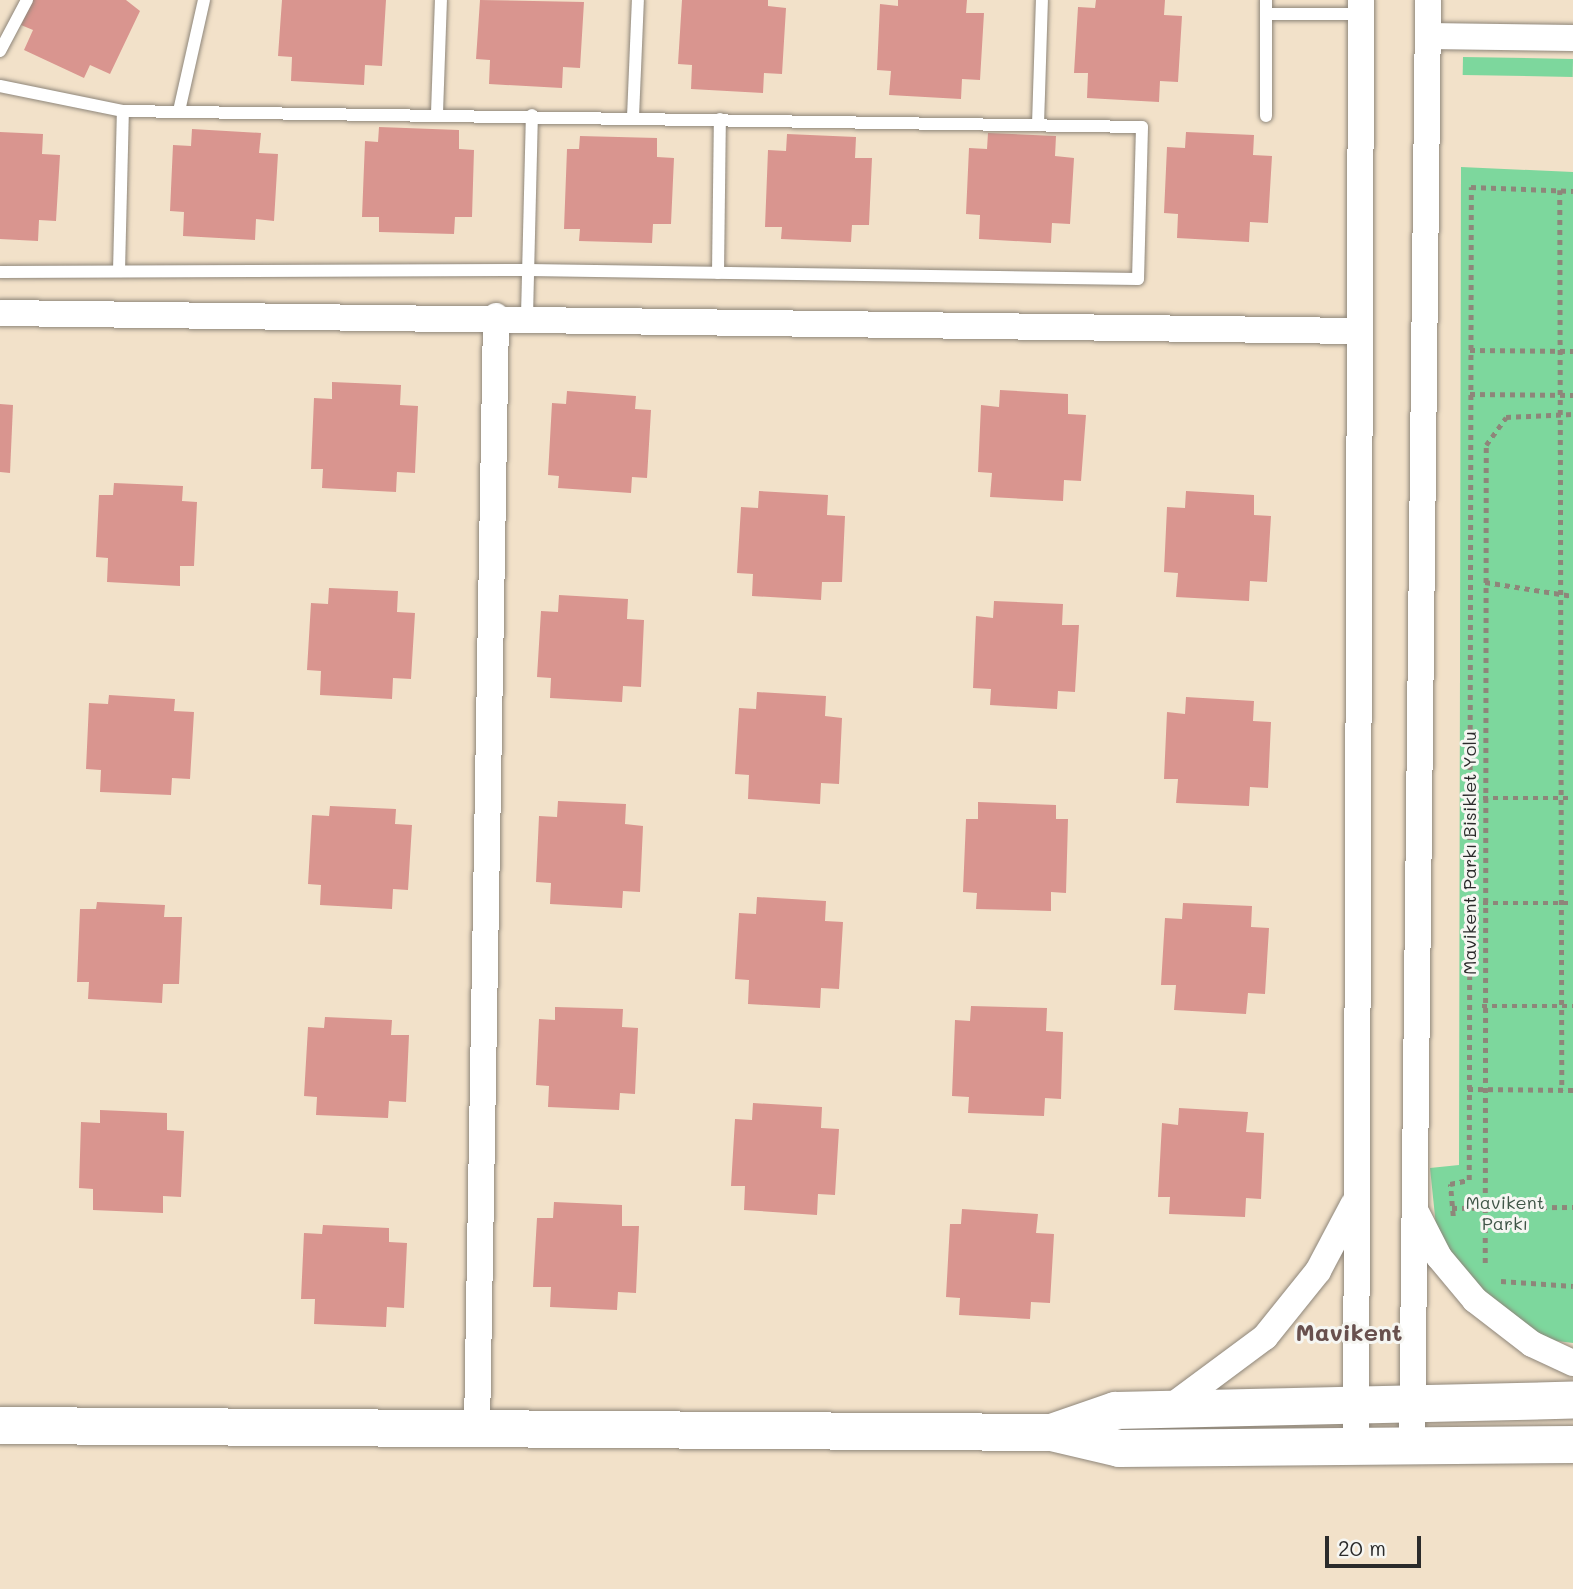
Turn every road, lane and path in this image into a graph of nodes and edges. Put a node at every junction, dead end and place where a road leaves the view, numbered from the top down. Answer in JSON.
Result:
{"nodes":[{"id":1,"x":27,"y":0,"type":"edge"},
{"id":2,"x":204,"y":0,"type":"edge"},
{"id":3,"x":441,"y":0,"type":"edge"},
{"id":4,"x":638,"y":0,"type":"edge"},
{"id":5,"x":1042,"y":0,"type":"edge"},
{"id":6,"x":1266,"y":0,"type":"edge"},
{"id":7,"x":1428,"y":0,"type":"edge"},
{"id":8,"x":1361,"y":7,"type":"edge"},
{"id":9,"x":1266,"y":14,"type":"junction"},
{"id":10,"x":1428,"y":36,"type":"junction"},
{"id":11,"x":1573,"y":38,"type":"edge"},
{"id":12,"x":0,"y":51,"type":"edge"},
{"id":13,"x":0,"y":86,"type":"edge"},
{"id":14,"x":123,"y":110,"type":"junction"},
{"id":15,"x":179,"y":111,"type":"junction"},
{"id":16,"x":437,"y":113,"type":"junction"},
{"id":17,"x":532,"y":115,"type":"junction"},
{"id":18,"x":1266,"y":116,"type":"dead end"},
{"id":19,"x":634,"y":117,"type":"junction"},
{"id":20,"x":720,"y":119,"type":"junction"},
{"id":21,"x":1038,"y":125,"type":"junction"},
{"id":22,"x":1560,"y":190,"type":"junction"},
{"id":23,"x":1573,"y":191,"type":"edge"},
{"id":24,"x":528,"y":270,"type":"junction"},
{"id":25,"x":119,"y":271,"type":"junction"},
{"id":26,"x":0,"y":272,"type":"edge"},
{"id":27,"x":718,"y":273,"type":"junction"},
{"id":28,"x":0,"y":313,"type":"edge"},
{"id":29,"x":496,"y":316,"type":"junction"},
{"id":30,"x":527,"y":316,"type":"junction"},
{"id":31,"x":1358,"y":331,"type":"junction"},
{"id":32,"x":1470,"y":350,"type":"junction"},
{"id":33,"x":1559,"y":351,"type":"junction"},
{"id":34,"x":1573,"y":351,"type":"edge"},
{"id":35,"x":1470,"y":394,"type":"junction"},
{"id":36,"x":1559,"y":395,"type":"junction"},
{"id":37,"x":1573,"y":395,"type":"edge"},
{"id":38,"x":1559,"y":414,"type":"junction"},
{"id":39,"x":1573,"y":414,"type":"edge"},
{"id":40,"x":1485,"y":582,"type":"junction"},
{"id":41,"x":1561,"y":592,"type":"junction"},
{"id":42,"x":1573,"y":596,"type":"edge"},
{"id":43,"x":1562,"y":798,"type":"junction"},
{"id":44,"x":1573,"y":798,"type":"edge"},
{"id":45,"x":1483,"y":799,"type":"junction"},
{"id":46,"x":1483,"y":903,"type":"junction"},
{"id":47,"x":1562,"y":903,"type":"junction"},
{"id":48,"x":1573,"y":903,"type":"edge"},
{"id":49,"x":1482,"y":1006,"type":"junction"},
{"id":50,"x":1562,"y":1006,"type":"junction"},
{"id":51,"x":1573,"y":1006,"type":"edge"},
{"id":52,"x":1468,"y":1089,"type":"junction"},
{"id":53,"x":1481,"y":1089,"type":"junction"},
{"id":54,"x":1562,"y":1090,"type":"junction"},
{"id":55,"x":1573,"y":1090,"type":"edge"},
{"id":56,"x":1356,"y":1197,"type":"junction"},
{"id":57,"x":1413,"y":1206,"type":"junction"},
{"id":58,"x":1573,"y":1207,"type":"edge"},
{"id":59,"x":1452,"y":1208,"type":"junction"},
{"id":60,"x":1481,"y":1208,"type":"junction"},
{"id":61,"x":1454,"y":1220,"type":"dead end"},
{"id":62,"x":1573,"y":1286,"type":"edge"},
{"id":63,"x":1573,"y":1363,"type":"edge"},
{"id":64,"x":1573,"y":1400,"type":"edge"},
{"id":65,"x":1412,"y":1405,"type":"junction"},
{"id":66,"x":1356,"y":1406,"type":"junction"},
{"id":67,"x":1167,"y":1409,"type":"junction"},
{"id":68,"x":0,"y":1425,"type":"edge"},
{"id":69,"x":477,"y":1428,"type":"junction"},
{"id":70,"x":1051,"y":1432,"type":"junction"},
{"id":71,"x":1356,"y":1443,"type":"junction"},
{"id":72,"x":1412,"y":1443,"type":"junction"},
{"id":73,"x":1573,"y":1444,"type":"edge"}],
"edges":[{"from":1,"to":12,"type":"lane"},
{"from":2,"to":15,"type":"lane"},
{"from":3,"to":16,"type":"lane"},
{"from":4,"to":19,"type":"lane"},
{"from":5,"to":21,"type":"lane"},
{"from":6,"to":9,"type":"lane"},
{"from":7,"to":10,"type":"street"},
{"from":8,"to":9,"type":"lane"},
{"from":8,"to":31,"type":"street"},
{"from":9,"to":18,"type":"lane"},
{"from":10,"to":11,"type":"street"},
{"from":10,"to":57,"type":"street"},
{"from":13,"to":14,"type":"lane"},
{"from":14,"to":15,"type":"lane"},
{"from":14,"to":25,"type":"lane"},
{"from":15,"to":16,"type":"lane"},
{"from":16,"to":17,"type":"lane"},
{"from":17,"to":19,"type":"lane"},
{"from":17,"to":24,"type":"lane"},
{"from":19,"to":20,"type":"lane"},
{"from":20,"to":21,"type":"lane"},
{"from":20,"to":27,"type":"lane"},
{"from":21,"to":27,"type":"lane"},
{"from":22,"to":23,"type":"path"},
{"from":22,"to":32,"type":"path"},
{"from":22,"to":33,"type":"path"},
{"from":24,"to":25,"type":"lane"},
{"from":24,"to":27,"type":"lane"},
{"from":24,"to":30,"type":"lane"},
{"from":25,"to":26,"type":"lane"},
{"from":28,"to":29,"type":"street"},
{"from":29,"to":30,"type":"street"},
{"from":29,"to":69,"type":"street"},
{"from":30,"to":31,"type":"street"},
{"from":31,"to":56,"type":"street"},
{"from":32,"to":33,"type":"path"},
{"from":32,"to":35,"type":"path"},
{"from":33,"to":34,"type":"path"},
{"from":33,"to":36,"type":"path"},
{"from":35,"to":36,"type":"path"},
{"from":35,"to":52,"type":"path"},
{"from":36,"to":37,"type":"path"},
{"from":36,"to":38,"type":"path"},
{"from":38,"to":39,"type":"path","name":"Mavikent Parkı Bisiklet Yolu"},
{"from":38,"to":40,"type":"path","name":"Mavikent Parkı Bisiklet Yolu"},
{"from":38,"to":41,"type":"path"},
{"from":40,"to":41,"type":"path"},
{"from":40,"to":45,"type":"path","name":"Mavikent Parkı Bisiklet Yolu"},
{"from":41,"to":42,"type":"path"},
{"from":41,"to":43,"type":"path"},
{"from":43,"to":44,"type":"path"},
{"from":43,"to":45,"type":"path"},
{"from":43,"to":47,"type":"path"},
{"from":45,"to":46,"type":"path","name":"Mavikent Parkı Bisiklet Yolu"},
{"from":46,"to":47,"type":"path"},
{"from":46,"to":49,"type":"path","name":"Mavikent Parkı Bisiklet Yolu"},
{"from":47,"to":48,"type":"path"},
{"from":47,"to":50,"type":"path"},
{"from":49,"to":50,"type":"path"},
{"from":49,"to":53,"type":"path","name":"Mavikent Parkı Bisiklet Yolu"},
{"from":50,"to":51,"type":"path"},
{"from":50,"to":54,"type":"path"},
{"from":52,"to":53,"type":"path"},
{"from":52,"to":59,"type":"path"},
{"from":53,"to":54,"type":"path"},
{"from":53,"to":60,"type":"path","name":"Mavikent Parkı Bisiklet Yolu"},
{"from":54,"to":55,"type":"path"},
{"from":56,"to":66,"type":"street"},
{"from":56,"to":67,"type":"street"},
{"from":57,"to":63,"type":"street"},
{"from":57,"to":65,"type":"street"},
{"from":58,"to":60,"type":"path"},
{"from":59,"to":60,"type":"path"},
{"from":59,"to":61,"type":"path"},
{"from":60,"to":62,"type":"path","name":"Mavikent Parkı Bisiklet Yolu"},
{"from":64,"to":65,"type":"main road"},
{"from":65,"to":66,"type":"main road"},
{"from":65,"to":72,"type":"street"},
{"from":66,"to":67,"type":"main road"},
{"from":66,"to":71,"type":"street"},
{"from":67,"to":70,"type":"main road"},
{"from":68,"to":69,"type":"main road"},
{"from":69,"to":70,"type":"main road"},
{"from":70,"to":71,"type":"main road"},
{"from":71,"to":72,"type":"main road"},
{"from":72,"to":73,"type":"main road"}]}
